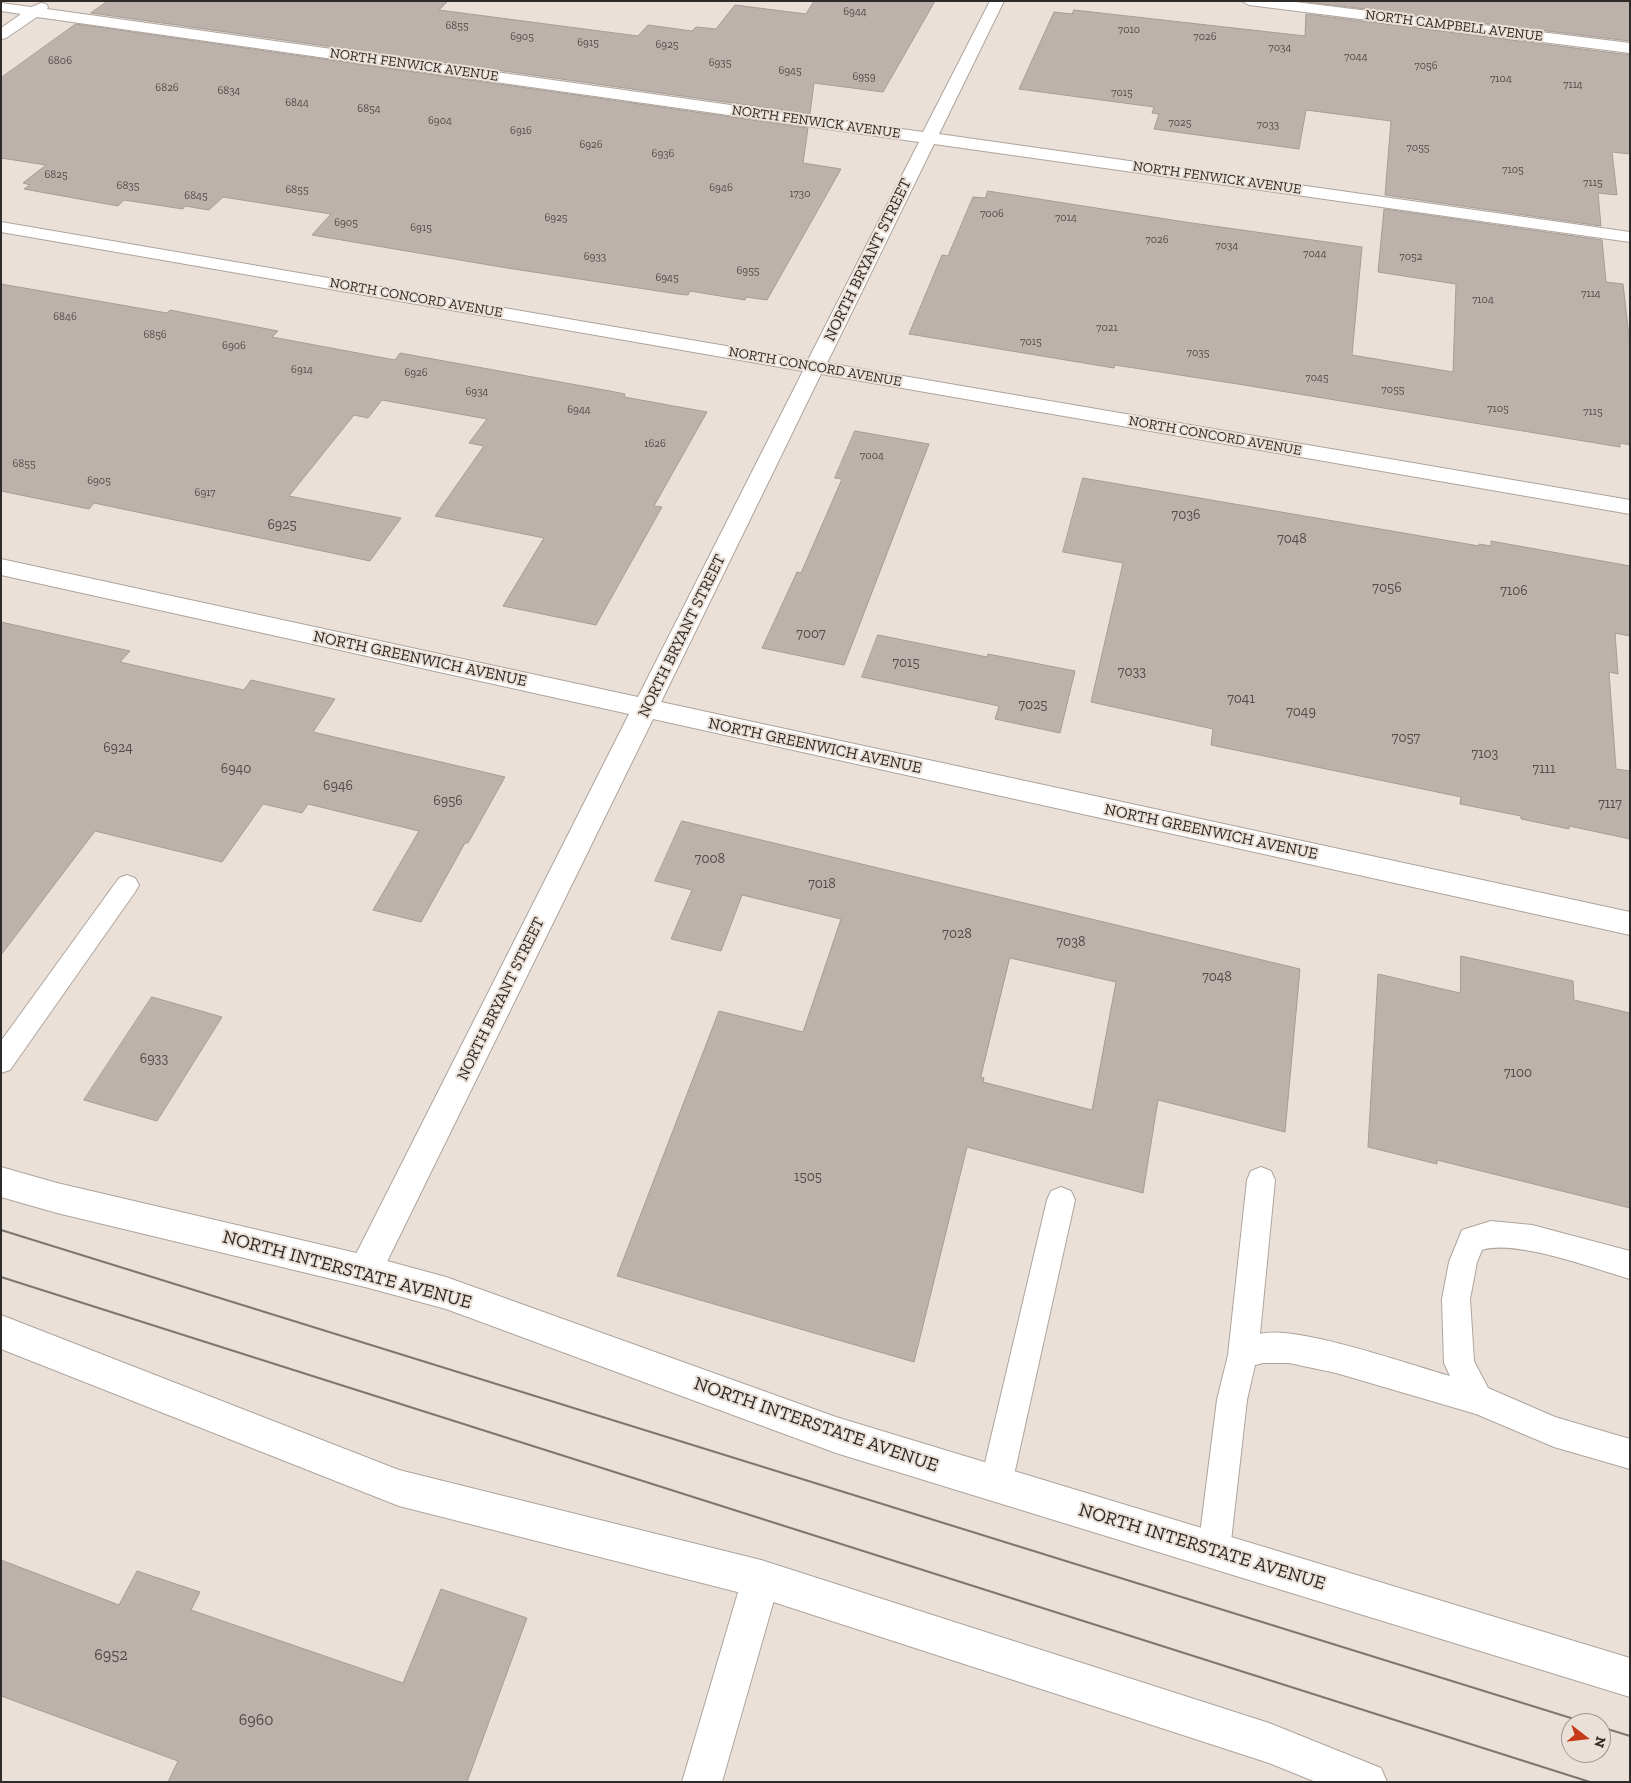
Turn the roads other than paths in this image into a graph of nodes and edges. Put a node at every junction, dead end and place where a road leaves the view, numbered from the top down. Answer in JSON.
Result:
{"nodes":[{"id":1,"x":50,"y":1,"type":"edge"},
{"id":2,"x":998,"y":1,"type":"edge"},
{"id":3,"x":1249,"y":1,"type":"edge"},
{"id":4,"x":1,"y":7,"type":"edge"},
{"id":5,"x":35,"y":12,"type":"junction"},
{"id":6,"x":1,"y":35,"type":"edge"},
{"id":7,"x":1630,"y":48,"type":"edge"},
{"id":8,"x":929,"y":138,"type":"junction"},
{"id":9,"x":1,"y":227,"type":"edge"},
{"id":10,"x":1630,"y":236,"type":"edge"},
{"id":11,"x":815,"y":367,"type":"junction"},
{"id":12,"x":1630,"y":507,"type":"edge"},
{"id":13,"x":1,"y":566,"type":"edge"},
{"id":14,"x":646,"y":709,"type":"junction"},
{"id":15,"x":128,"y":885,"type":"dead end"},
{"id":16,"x":1630,"y":924,"type":"edge"},
{"id":17,"x":1,"y":1062,"type":"edge"},
{"id":18,"x":1261,"y":1180,"type":"dead end"},
{"id":19,"x":1,"y":1182,"type":"edge"},
{"id":20,"x":1061,"y":1200,"type":"dead end"},
{"id":21,"x":1630,"y":1266,"type":"edge"},
{"id":22,"x":365,"y":1271,"type":"junction"},
{"id":23,"x":1,"y":1332,"type":"edge"},
{"id":24,"x":1243,"y":1355,"type":"junction"},
{"id":25,"x":1478,"y":1399,"type":"junction"},
{"id":26,"x":1630,"y":1454,"type":"edge"},
{"id":27,"x":996,"y":1484,"type":"junction"},
{"id":28,"x":1214,"y":1550,"type":"junction"},
{"id":29,"x":761,"y":1579,"type":"junction"},
{"id":30,"x":1630,"y":1678,"type":"edge"},
{"id":31,"x":702,"y":1782,"type":"edge"},
{"id":32,"x":1367,"y":1782,"type":"edge"}],
"edges":[{"from":1,"to":5,"type":"street"},
{"from":2,"to":8,"type":"street","name":"NORTH BRYANT STREET"},
{"from":3,"to":7,"type":"street","name":"NORTH CAMPBELL AVENUE"},
{"from":4,"to":5,"type":"street","name":"NORTH FENWICK AVENUE"},
{"from":5,"to":6,"type":"street"},
{"from":5,"to":8,"type":"street","name":"NORTH FENWICK AVENUE"},
{"from":8,"to":10,"type":"street","name":"NORTH FENWICK AVENUE"},
{"from":8,"to":11,"type":"street","name":"NORTH BRYANT STREET"},
{"from":9,"to":11,"type":"street","name":"NORTH CONCORD AVENUE"},
{"from":11,"to":12,"type":"street","name":"NORTH CONCORD AVENUE"},
{"from":11,"to":14,"type":"street","name":"NORTH BRYANT STREET"},
{"from":13,"to":14,"type":"street","name":"NORTH GREENWICH AVENUE"},
{"from":14,"to":16,"type":"street","name":"NORTH GREENWICH AVENUE"},
{"from":14,"to":22,"type":"street","name":"NORTH BRYANT STREET"},
{"from":15,"to":17,"type":"lane"},
{"from":18,"to":24,"type":"lane"},
{"from":19,"to":22,"type":"street","name":"NORTH INTERSTATE AVENUE"},
{"from":20,"to":27,"type":"lane"},
{"from":21,"to":25,"type":"lane"},
{"from":22,"to":27,"type":"street","name":"NORTH INTERSTATE AVENUE"},
{"from":23,"to":29,"type":"street"},
{"from":24,"to":25,"type":"lane"},
{"from":24,"to":28,"type":"lane"},
{"from":25,"to":26,"type":"lane"},
{"from":27,"to":28,"type":"street","name":"NORTH INTERSTATE AVENUE"},
{"from":28,"to":30,"type":"street","name":"NORTH INTERSTATE AVENUE"},
{"from":29,"to":31,"type":"street"},
{"from":29,"to":32,"type":"street"}]}
